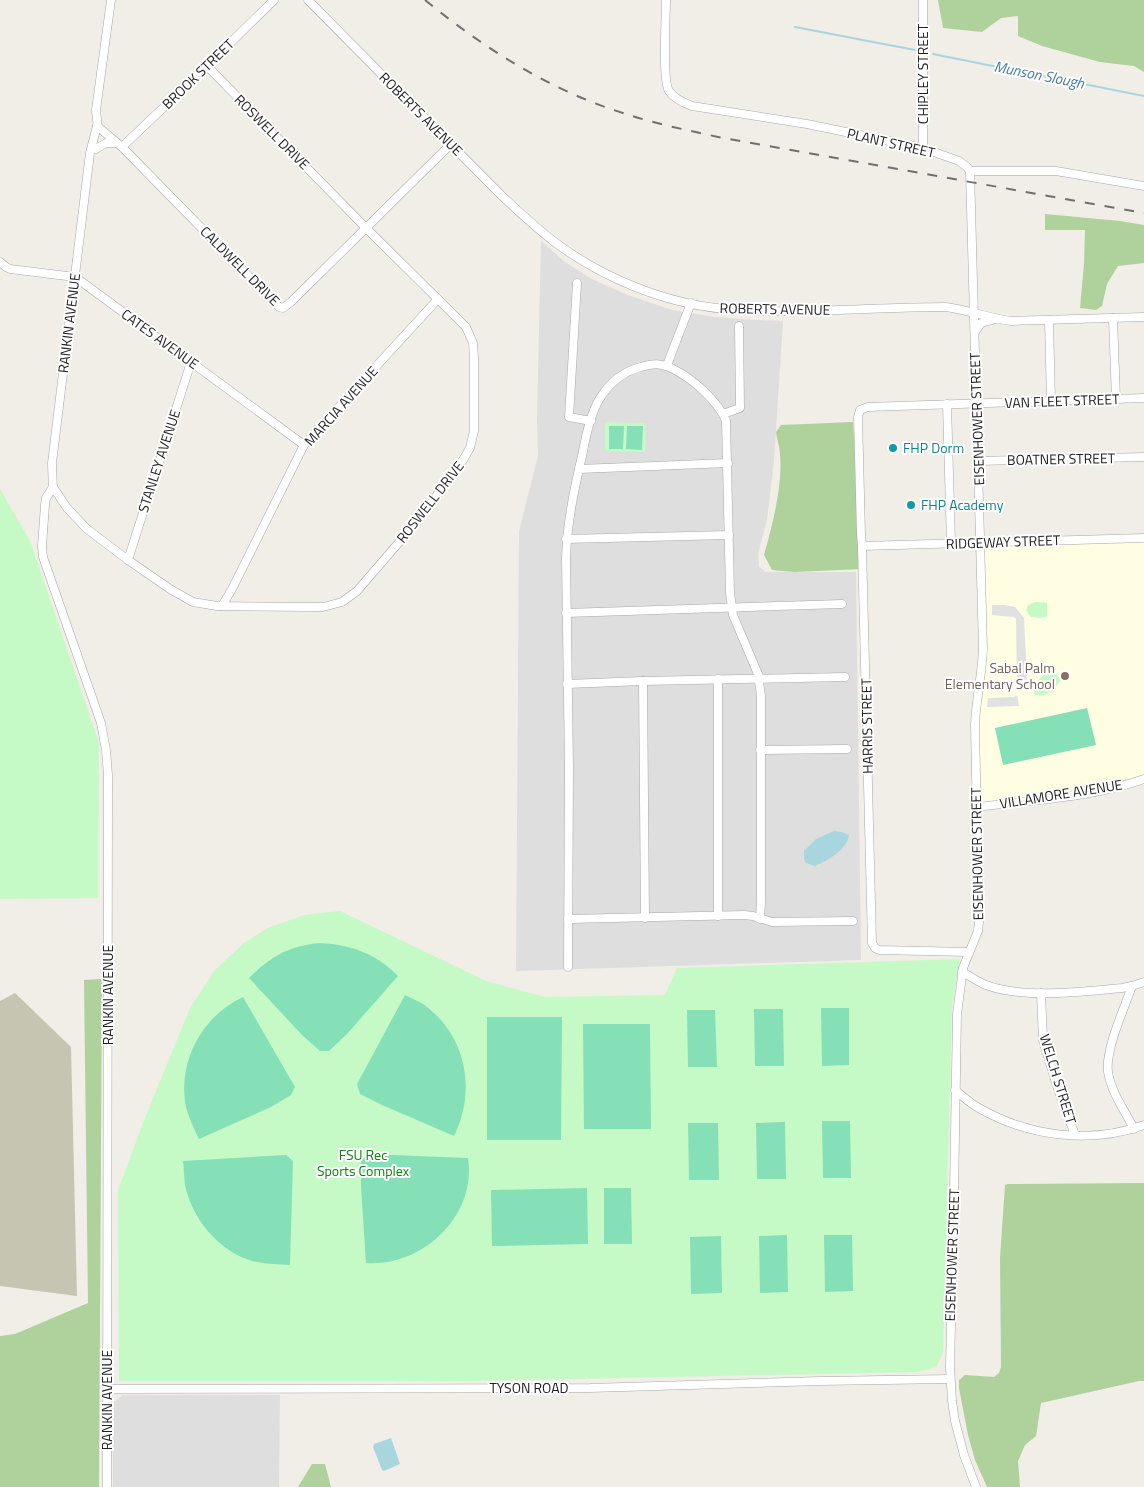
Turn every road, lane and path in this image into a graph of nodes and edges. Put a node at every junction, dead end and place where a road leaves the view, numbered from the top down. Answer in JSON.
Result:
{"nodes":[{"id":1,"x":111,"y":0,"type":"edge"},
{"id":2,"x":274,"y":0,"type":"edge"},
{"id":3,"x":308,"y":0,"type":"edge"},
{"id":4,"x":666,"y":0,"type":"edge"},
{"id":5,"x":923,"y":0,"type":"edge"},
{"id":6,"x":207,"y":66,"type":"junction"},
{"id":7,"x":97,"y":126,"type":"junction"},
{"id":8,"x":451,"y":144,"type":"junction"},
{"id":9,"x":119,"y":145,"type":"junction"},
{"id":10,"x":923,"y":148,"type":"junction"},
{"id":11,"x":96,"y":149,"type":"junction"},
{"id":12,"x":90,"y":160,"type":"junction"},
{"id":13,"x":970,"y":171,"type":"junction"},
{"id":14,"x":1144,"y":186,"type":"edge"},
{"id":15,"x":366,"y":228,"type":"junction"},
{"id":16,"x":1,"y":263,"type":"edge"},
{"id":17,"x":75,"y":276,"type":"junction"},
{"id":18,"x":577,"y":283,"type":"dead end"},
{"id":19,"x":438,"y":299,"type":"junction"},
{"id":20,"x":691,"y":303,"type":"junction"},
{"id":21,"x":974,"y":313,"type":"junction"},
{"id":22,"x":1114,"y":318,"type":"junction"},
{"id":23,"x":1144,"y":318,"type":"edge"},
{"id":24,"x":996,"y":319,"type":"junction"},
{"id":25,"x":1049,"y":320,"type":"junction"},
{"id":26,"x":739,"y":326,"type":"dead end"},
{"id":27,"x":974,"y":334,"type":"junction"},
{"id":28,"x":191,"y":362,"type":"junction"},
{"id":29,"x":667,"y":365,"type":"junction"},
{"id":30,"x":1144,"y":398,"type":"edge"},
{"id":31,"x":1116,"y":399,"type":"junction"},
{"id":32,"x":1051,"y":402,"type":"junction"},
{"id":33,"x":947,"y":404,"type":"junction"},
{"id":34,"x":976,"y":404,"type":"junction"},
{"id":35,"x":860,"y":410,"type":"joint"},
{"id":36,"x":724,"y":414,"type":"junction"},
{"id":37,"x":590,"y":421,"type":"junction"},
{"id":38,"x":304,"y":445,"type":"junction"},
{"id":39,"x":1144,"y":457,"type":"edge"},
{"id":40,"x":978,"y":461,"type":"junction"},
{"id":41,"x":728,"y":463,"type":"junction"},
{"id":42,"x":579,"y":469,"type":"junction"},
{"id":43,"x":53,"y":487,"type":"junction"},
{"id":44,"x":729,"y":535,"type":"junction"},
{"id":45,"x":1144,"y":538,"type":"edge"},
{"id":46,"x":566,"y":539,"type":"junction"},
{"id":47,"x":981,"y":542,"type":"junction"},
{"id":48,"x":951,"y":543,"type":"junction"},
{"id":49,"x":862,"y":546,"type":"junction"},
{"id":50,"x":128,"y":560,"type":"junction"},
{"id":51,"x":842,"y":604,"type":"dead end"},
{"id":52,"x":222,"y":606,"type":"junction"},
{"id":53,"x":732,"y":608,"type":"junction"},
{"id":54,"x":566,"y":612,"type":"junction"},
{"id":55,"x":846,"y":676,"type":"dead end"},
{"id":56,"x":758,"y":678,"type":"junction"},
{"id":57,"x":718,"y":679,"type":"junction"},
{"id":58,"x":643,"y":681,"type":"junction"},
{"id":59,"x":567,"y":684,"type":"junction"},
{"id":60,"x":847,"y":749,"type":"dead end"},
{"id":61,"x":760,"y":750,"type":"junction"},
{"id":62,"x":1144,"y":779,"type":"edge"},
{"id":63,"x":977,"y":807,"type":"junction"},
{"id":64,"x":718,"y":916,"type":"junction"},
{"id":65,"x":645,"y":918,"type":"junction"},
{"id":66,"x":568,"y":919,"type":"junction"},
{"id":67,"x":760,"y":919,"type":"junction"},
{"id":68,"x":853,"y":921,"type":"dead end"},
{"id":69,"x":968,"y":952,"type":"junction"},
{"id":70,"x":568,"y":967,"type":"dead end"},
{"id":71,"x":962,"y":972,"type":"junction"},
{"id":72,"x":1144,"y":982,"type":"edge"},
{"id":73,"x":1132,"y":986,"type":"junction"},
{"id":74,"x":1042,"y":993,"type":"junction"},
{"id":75,"x":955,"y":1090,"type":"junction"},
{"id":76,"x":1144,"y":1125,"type":"edge"},
{"id":77,"x":1134,"y":1129,"type":"junction"},
{"id":78,"x":1075,"y":1135,"type":"junction"},
{"id":79,"x":950,"y":1379,"type":"junction"},
{"id":80,"x":107,"y":1389,"type":"junction"},
{"id":81,"x":107,"y":1487,"type":"edge"},
{"id":82,"x":976,"y":1487,"type":"edge"}],
"edges":[{"from":1,"to":7,"type":"street","name":"RANKIN AVENUE"},
{"from":2,"to":6,"type":"street","name":"BROOK STREET"},
{"from":3,"to":8,"type":"street","name":"ROBERTS AVENUE"},
{"from":4,"to":10,"type":"street","name":"PLANT STREET"},
{"from":5,"to":10,"type":"street","name":"CHIPLEY STREET"},
{"from":6,"to":9,"type":"street","name":"BROOK STREET"},
{"from":6,"to":15,"type":"street","name":"ROSWELL DRIVE"},
{"from":7,"to":9,"type":"street","name":"CALDWELL DRIVE"},
{"from":7,"to":11,"type":"street","name":"RANKIN AVENUE"},
{"from":7,"to":12,"type":"street","name":"RANKIN AVENUE"},
{"from":8,"to":15,"type":"street","name":"CALDWELL DRIVE"},
{"from":8,"to":20,"type":"street","name":"ROBERTS AVENUE"},
{"from":9,"to":11,"type":"street"},
{"from":9,"to":15,"type":"street","name":"CALDWELL DRIVE"},
{"from":10,"to":13,"type":"street","name":"PLANT STREET"},
{"from":11,"to":12,"type":"street","name":"RANKIN AVENUE"},
{"from":12,"to":17,"type":"street","name":"RANKIN AVENUE"},
{"from":13,"to":14,"type":"street"},
{"from":13,"to":21,"type":"street","name":"EISENHOWER STREET"},
{"from":15,"to":19,"type":"street","name":"ROSWELL DRIVE"},
{"from":16,"to":17,"type":"street"},
{"from":17,"to":28,"type":"street","name":"CATES AVENUE"},
{"from":17,"to":43,"type":"street","name":"RANKIN AVENUE"},
{"from":18,"to":37,"type":"street"},
{"from":19,"to":38,"type":"street","name":"MARCIA AVENUE"},
{"from":19,"to":52,"type":"street","name":"ROSWELL DRIVE"},
{"from":20,"to":21,"type":"street","name":"ROBERTS AVENUE"},
{"from":20,"to":29,"type":"street"},
{"from":21,"to":24,"type":"street","name":"ROBERTS AVENUE"},
{"from":21,"to":27,"type":"street","name":"EISENHOWER STREET"},
{"from":22,"to":23,"type":"street","name":"ROBERTS AVENUE"},
{"from":22,"to":25,"type":"street","name":"ROBERTS AVENUE"},
{"from":22,"to":31,"type":"street"},
{"from":24,"to":25,"type":"street","name":"ROBERTS AVENUE"},
{"from":24,"to":27,"type":"street","name":"EISENHOWER STREET"},
{"from":25,"to":32,"type":"street"},
{"from":26,"to":36,"type":"street"},
{"from":27,"to":34,"type":"street","name":"EISENHOWER STREET"},
{"from":28,"to":38,"type":"street","name":"CATES AVENUE"},
{"from":28,"to":50,"type":"street","name":"STANLEY AVENUE"},
{"from":29,"to":36,"type":"street"},
{"from":29,"to":37,"type":"street"},
{"from":30,"to":31,"type":"street","name":"VAN FLEET STREET"},
{"from":31,"to":32,"type":"street","name":"VAN FLEET STREET"},
{"from":32,"to":34,"type":"street","name":"VAN FLEET STREET"},
{"from":33,"to":34,"type":"street","name":"VAN FLEET STREET"},
{"from":33,"to":35,"type":"street","name":"VAN FLEET STREET"},
{"from":33,"to":48,"type":"street"},
{"from":34,"to":40,"type":"street","name":"EISENHOWER STREET"},
{"from":35,"to":49,"type":"street","name":"HARRIS STREET"},
{"from":36,"to":41,"type":"street"},
{"from":37,"to":42,"type":"street"},
{"from":38,"to":52,"type":"street","name":"MARCIA AVENUE"},
{"from":39,"to":40,"type":"street","name":"BOATNER STREET"},
{"from":40,"to":47,"type":"street","name":"EISENHOWER STREET"},
{"from":41,"to":42,"type":"street"},
{"from":41,"to":44,"type":"street"},
{"from":42,"to":46,"type":"street"},
{"from":43,"to":50,"type":"street","name":"ROSWELL DRIVE"},
{"from":43,"to":80,"type":"street","name":"RANKIN AVENUE"},
{"from":44,"to":46,"type":"street"},
{"from":44,"to":53,"type":"street"},
{"from":45,"to":47,"type":"street","name":"RIDGEWAY STREET"},
{"from":46,"to":54,"type":"street"},
{"from":47,"to":48,"type":"street","name":"RIDGEWAY STREET"},
{"from":47,"to":63,"type":"street","name":"EISENHOWER STREET"},
{"from":48,"to":49,"type":"street","name":"RIDGEWAY STREET"},
{"from":49,"to":69,"type":"street","name":"HARRIS STREET"},
{"from":50,"to":52,"type":"street","name":"ROSWELL DRIVE"},
{"from":51,"to":53,"type":"street"},
{"from":53,"to":54,"type":"street"},
{"from":53,"to":56,"type":"street"},
{"from":54,"to":59,"type":"street"},
{"from":55,"to":56,"type":"street"},
{"from":56,"to":57,"type":"street"},
{"from":56,"to":61,"type":"street"},
{"from":57,"to":58,"type":"street"},
{"from":57,"to":64,"type":"street"},
{"from":58,"to":59,"type":"street"},
{"from":58,"to":65,"type":"street"},
{"from":59,"to":66,"type":"street"},
{"from":60,"to":61,"type":"street"},
{"from":61,"to":67,"type":"street"},
{"from":62,"to":63,"type":"street","name":"VILLAMORE AVENUE"},
{"from":63,"to":69,"type":"street","name":"EISENHOWER STREET"},
{"from":64,"to":65,"type":"street"},
{"from":64,"to":67,"type":"street"},
{"from":65,"to":66,"type":"street"},
{"from":66,"to":70,"type":"street"},
{"from":67,"to":68,"type":"street"},
{"from":69,"to":71,"type":"street","name":"EISENHOWER STREET"},
{"from":71,"to":74,"type":"street"},
{"from":71,"to":75,"type":"street","name":"EISENHOWER STREET"},
{"from":72,"to":73,"type":"street"},
{"from":73,"to":74,"type":"street"},
{"from":73,"to":77,"type":"street"},
{"from":74,"to":78,"type":"street","name":"WELCH STREET"},
{"from":75,"to":78,"type":"street"},
{"from":75,"to":79,"type":"street","name":"EISENHOWER STREET"},
{"from":76,"to":77,"type":"street"},
{"from":77,"to":78,"type":"street"},
{"from":79,"to":80,"type":"street","name":"TYSON ROAD"},
{"from":79,"to":82,"type":"street","name":"EISENHOWER STREET"},
{"from":80,"to":81,"type":"street","name":"RANKIN AVENUE"}]}
